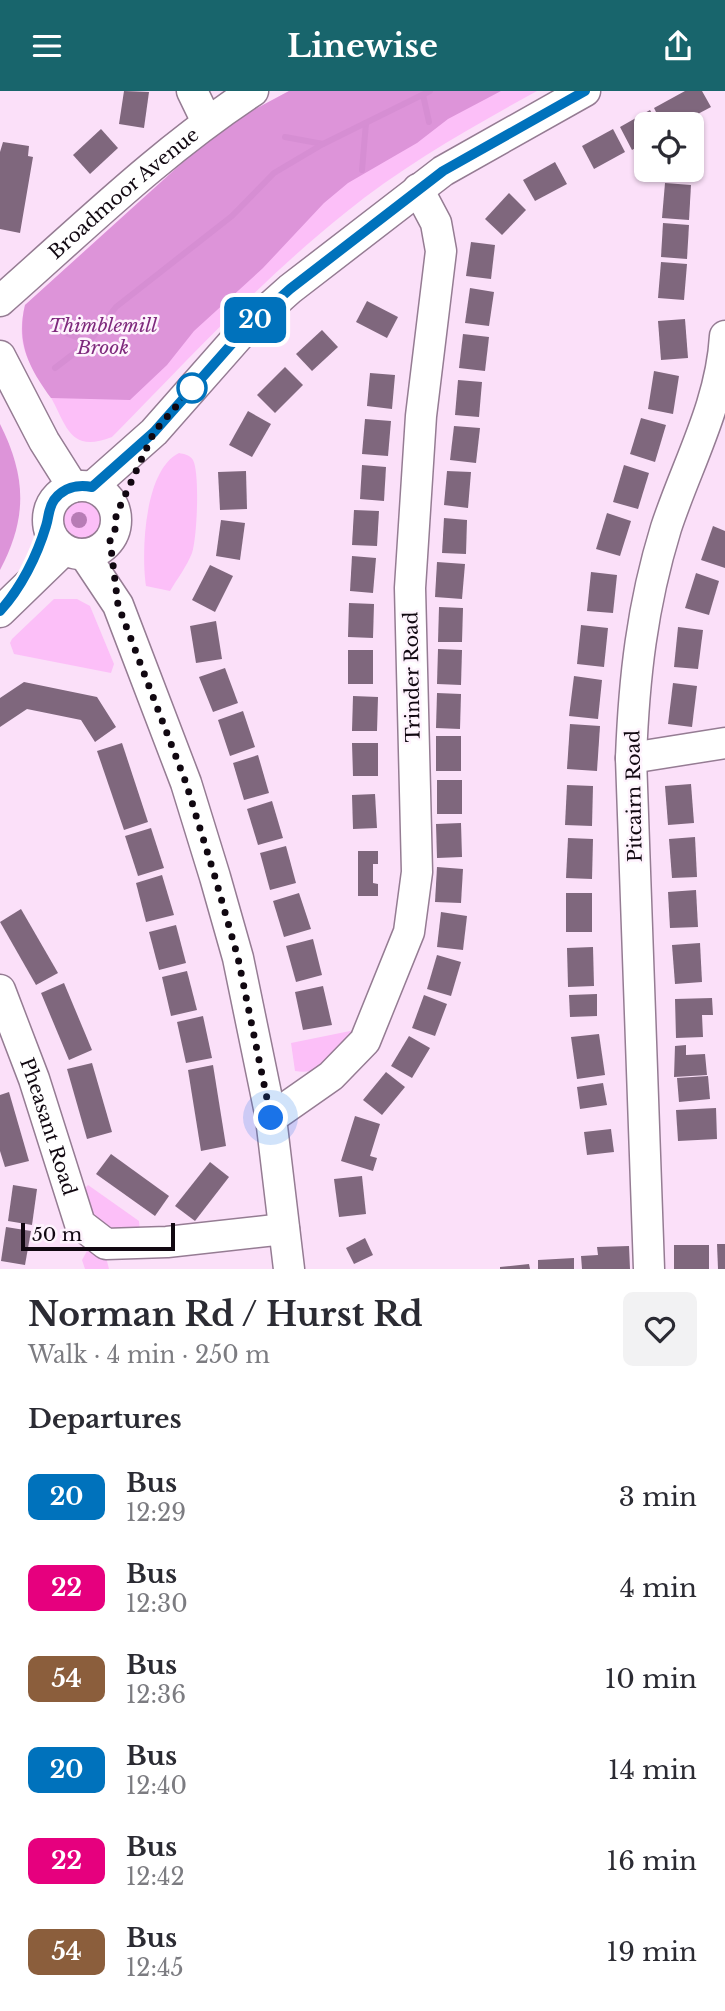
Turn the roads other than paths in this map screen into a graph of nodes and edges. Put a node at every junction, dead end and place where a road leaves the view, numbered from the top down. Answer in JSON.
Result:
{"nodes":[{"id":1,"x":192,"y":91,"type":"edge"},
{"id":2,"x":253,"y":91,"type":"edge"},
{"id":3,"x":584,"y":91,"type":"edge"},
{"id":4,"x":206,"y":122,"type":"junction"},
{"id":5,"x":418,"y":189,"type":"junction"},
{"id":6,"x":0,"y":301,"type":"edge"},
{"id":7,"x":725,"y":336,"type":"edge"},
{"id":8,"x":0,"y":356,"type":"edge"},
{"id":9,"x":154,"y":432,"type":"junction"},
{"id":10,"x":66,"y":500,"type":"junction"},
{"id":11,"x":113,"y":527,"type":"junction"},
{"id":12,"x":74,"y":552,"type":"junction"},
{"id":13,"x":8,"y":602,"type":"edge"},
{"id":14,"x":118,"y":605,"type":"junction"},
{"id":15,"x":725,"y":743,"type":"edge"},
{"id":16,"x":631,"y":758,"type":"junction"},
{"id":17,"x":0,"y":990,"type":"edge"},
{"id":18,"x":271,"y":1118,"type":"junction"},
{"id":19,"x":284,"y":1229,"type":"junction"},
{"id":20,"x":289,"y":1269,"type":"edge"},
{"id":21,"x":649,"y":1269,"type":"edge"}],
"edges":[{"from":1,"to":4,"type":"street"},
{"from":2,"to":4,"type":"street","name":"Broadmoor Avenue"},
{"from":3,"to":5,"type":"street"},
{"from":4,"to":6,"type":"street","name":"Broadmoor Avenue"},
{"from":5,"to":9,"type":"street"},
{"from":5,"to":18,"type":"street","name":"Trinder Road"},
{"from":7,"to":16,"type":"street","name":"Pitcairn Road"},
{"from":8,"to":10,"type":"street"},
{"from":9,"to":10,"type":"street"},
{"from":9,"to":11,"type":"street"},
{"from":10,"to":11,"type":"street"},
{"from":10,"to":12,"type":"street"},
{"from":10,"to":13,"type":"street"},
{"from":11,"to":12,"type":"street"},
{"from":11,"to":14,"type":"street"},
{"from":12,"to":13,"type":"street"},
{"from":12,"to":14,"type":"street"},
{"from":14,"to":18,"type":"street"},
{"from":15,"to":16,"type":"street"},
{"from":16,"to":21,"type":"street","name":"Pitcairn Road"},
{"from":17,"to":19,"type":"street","name":"Pheasant Road"},
{"from":18,"to":19,"type":"street"},
{"from":19,"to":20,"type":"street"}]}
